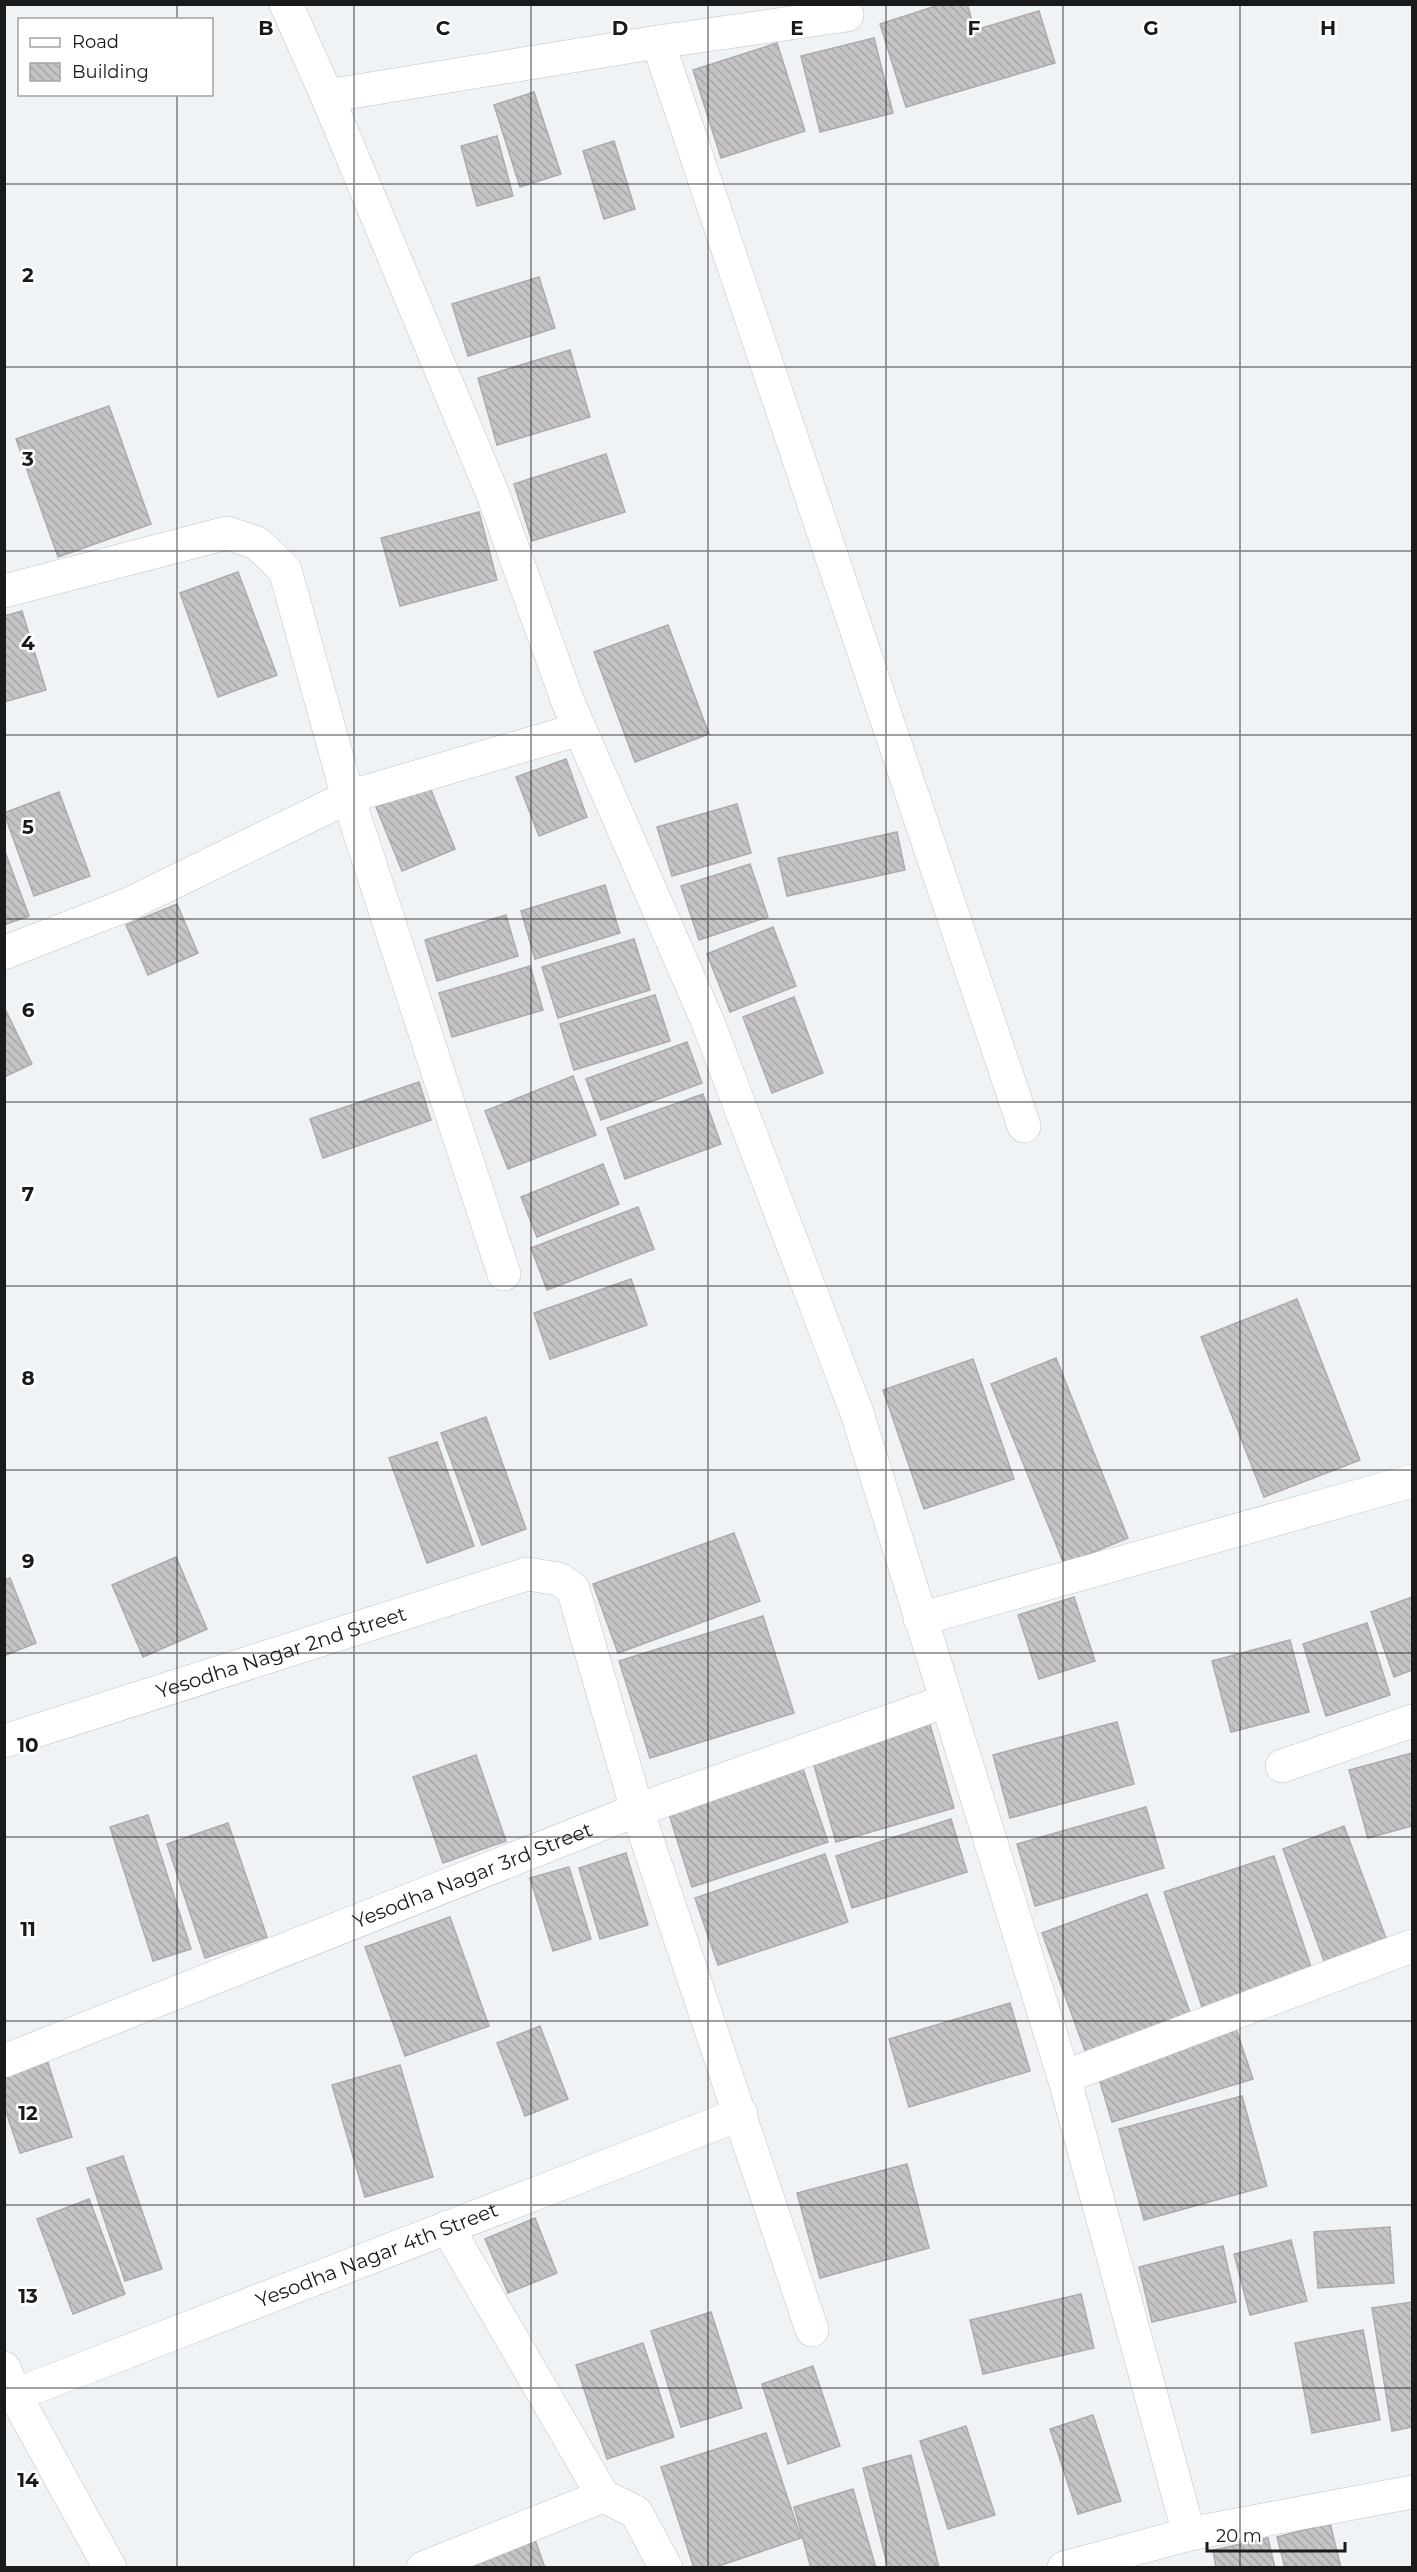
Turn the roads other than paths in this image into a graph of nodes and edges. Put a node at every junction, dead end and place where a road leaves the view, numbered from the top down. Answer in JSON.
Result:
{"nodes":[{"id":1,"x":286,"y":4,"type":"edge"},
{"id":2,"x":847,"y":15,"type":"dead end"},
{"id":3,"x":658,"y":42,"type":"junction"},
{"id":4,"x":327,"y":96,"type":"junction"},
{"id":5,"x":4,"y":591,"type":"edge"},
{"id":6,"x":580,"y":729,"type":"junction"},
{"id":7,"x":348,"y":797,"type":"junction"},
{"id":8,"x":4,"y":953,"type":"edge"},
{"id":9,"x":1024,"y":1125,"type":"dead end"},
{"id":10,"x":504,"y":1274,"type":"dead end"},
{"id":11,"x":1413,"y":1482,"type":"edge"},
{"id":12,"x":920,"y":1619,"type":"junction"},
{"id":13,"x":946,"y":1701,"type":"junction"},
{"id":14,"x":1413,"y":1721,"type":"edge"},
{"id":15,"x":4,"y":1741,"type":"edge"},
{"id":16,"x":1282,"y":1766,"type":"dead end"},
{"id":17,"x":637,"y":1810,"type":"junction"},
{"id":18,"x":1413,"y":1946,"type":"edge"},
{"id":19,"x":4,"y":2061,"type":"edge"},
{"id":20,"x":1064,"y":2077,"type":"junction"},
{"id":21,"x":741,"y":2114,"type":"junction"},
{"id":22,"x":447,"y":2227,"type":"junction"},
{"id":23,"x":812,"y":2330,"type":"dead end"},
{"id":24,"x":10,"y":2381,"type":"edge"},
{"id":25,"x":1413,"y":2492,"type":"edge"},
{"id":26,"x":603,"y":2496,"type":"junction"},
{"id":27,"x":1189,"y":2534,"type":"junction"},
{"id":28,"x":110,"y":2568,"type":"edge"},
{"id":29,"x":423,"y":2568,"type":"edge"},
{"id":30,"x":666,"y":2568,"type":"edge"},
{"id":31,"x":1064,"y":2568,"type":"edge"}],
"edges":[{"from":1,"to":4,"type":"street"},
{"from":2,"to":3,"type":"street"},
{"from":3,"to":4,"type":"street"},
{"from":3,"to":9,"type":"street"},
{"from":4,"to":6,"type":"street"},
{"from":5,"to":7,"type":"street"},
{"from":6,"to":7,"type":"street"},
{"from":6,"to":12,"type":"street"},
{"from":7,"to":8,"type":"street"},
{"from":7,"to":10,"type":"street"},
{"from":11,"to":12,"type":"street"},
{"from":12,"to":13,"type":"street"},
{"from":13,"to":17,"type":"street","name":"Yesodha Nagar 3rd Street"},
{"from":13,"to":20,"type":"street"},
{"from":14,"to":16,"type":"street"},
{"from":15,"to":17,"type":"street","name":"Yesodha Nagar 2nd Street"},
{"from":17,"to":19,"type":"street","name":"Yesodha Nagar 3rd Street"},
{"from":17,"to":21,"type":"street"},
{"from":18,"to":20,"type":"street"},
{"from":20,"to":27,"type":"street"},
{"from":21,"to":22,"type":"street","name":"Yesodha Nagar 4th Street"},
{"from":21,"to":23,"type":"street"},
{"from":22,"to":24,"type":"street","name":"Yesodha Nagar 4th Street"},
{"from":22,"to":26,"type":"street"},
{"from":24,"to":28,"type":"street"},
{"from":25,"to":27,"type":"street"},
{"from":26,"to":29,"type":"street"},
{"from":26,"to":30,"type":"street"},
{"from":27,"to":31,"type":"street"}]}
